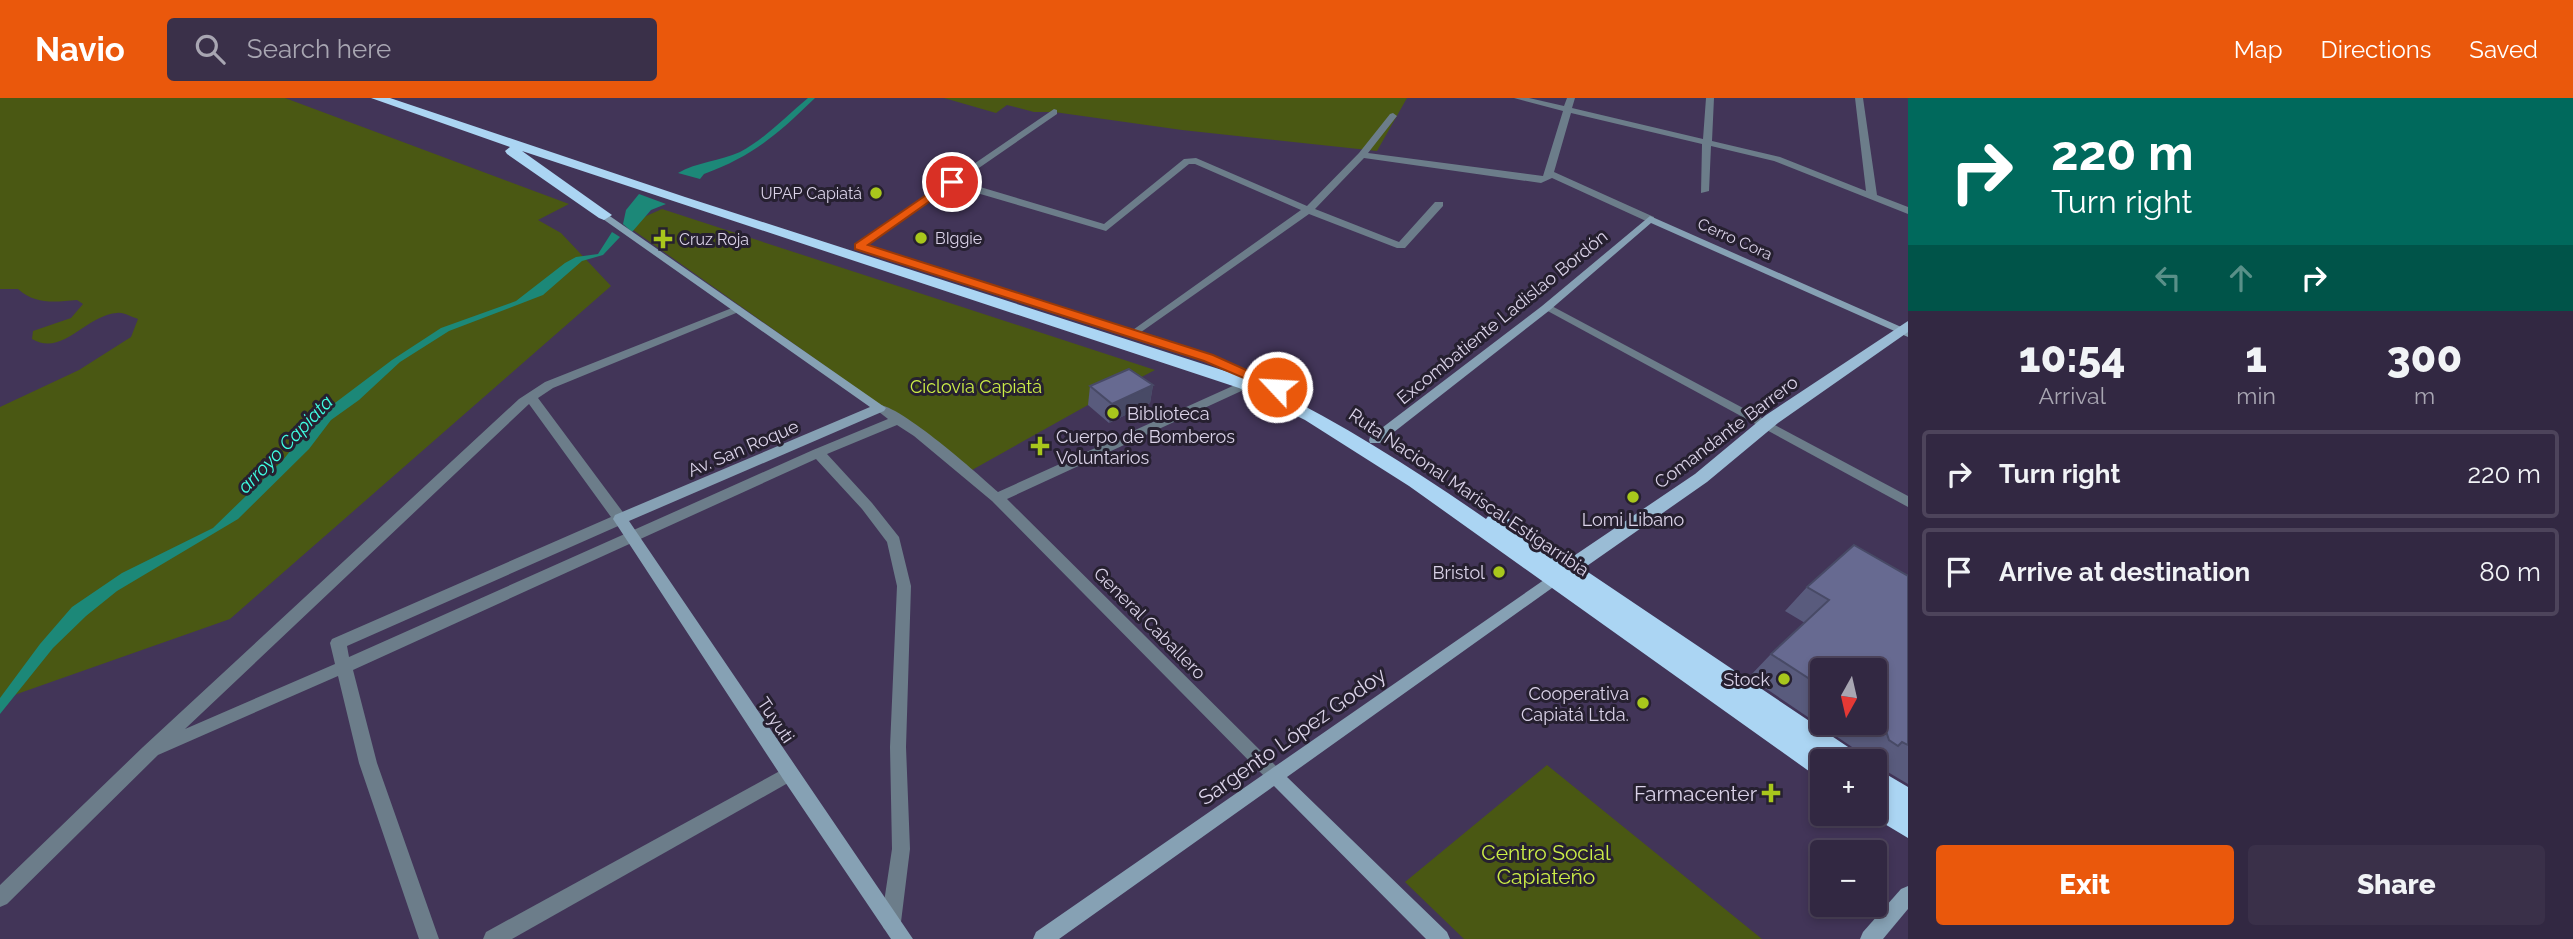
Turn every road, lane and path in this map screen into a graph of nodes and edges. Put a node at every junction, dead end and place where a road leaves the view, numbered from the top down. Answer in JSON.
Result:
{"nodes":[{"id":1,"x":377,"y":98,"type":"edge"},
{"id":2,"x":410,"y":98,"type":"edge"},
{"id":3,"x":1518,"y":98,"type":"edge"},
{"id":4,"x":1571,"y":98,"type":"edge"},
{"id":5,"x":1710,"y":98,"type":"edge"},
{"id":6,"x":1858,"y":98,"type":"edge"},
{"id":7,"x":1054,"y":112,"type":"dead end"},
{"id":8,"x":1568,"y":112,"type":"junction"},
{"id":9,"x":1393,"y":116,"type":"dead end"},
{"id":10,"x":483,"y":134,"type":"junction"},
{"id":11,"x":1708,"y":142,"type":"junction"},
{"id":12,"x":1362,"y":155,"type":"junction"},
{"id":13,"x":1549,"y":173,"type":"junction"},
{"id":14,"x":644,"y":182,"type":"junction"},
{"id":15,"x":952,"y":182,"type":"junction"},
{"id":16,"x":1704,"y":191,"type":"dead end"},
{"id":17,"x":1872,"y":196,"type":"junction"},
{"id":18,"x":686,"y":197,"type":"junction"},
{"id":19,"x":1439,"y":204,"type":"dead end"},
{"id":20,"x":1308,"y":210,"type":"junction"},
{"id":21,"x":1908,"y":211,"type":"edge"},
{"id":22,"x":604,"y":215,"type":"joint"},
{"id":23,"x":1650,"y":219,"type":"junction"},
{"id":24,"x":859,"y":246,"type":"junction"},
{"id":25,"x":1548,"y":307,"type":"junction"},
{"id":26,"x":737,"y":309,"type":"junction"},
{"id":27,"x":1905,"y":329,"type":"edge"},
{"id":28,"x":1134,"y":334,"type":"junction"},
{"id":29,"x":1246,"y":384,"type":"junction"},
{"id":30,"x":531,"y":397,"type":"junction"},
{"id":31,"x":880,"y":408,"type":"junction"},
{"id":32,"x":897,"y":420,"type":"junction"},
{"id":33,"x":1765,"y":424,"type":"junction"},
{"id":34,"x":1374,"y":440,"type":"junction"},
{"id":35,"x":818,"y":453,"type":"junction"},
{"id":36,"x":997,"y":498,"type":"junction"},
{"id":37,"x":1908,"y":502,"type":"edge"},
{"id":38,"x":620,"y":519,"type":"junction"},
{"id":39,"x":631,"y":537,"type":"junction"},
{"id":40,"x":1561,"y":574,"type":"junction"},
{"id":41,"x":346,"y":666,"type":"junction"},
{"id":42,"x":1830,"y":749,"type":"edge"},
{"id":43,"x":149,"y":752,"type":"junction"},
{"id":44,"x":1810,"y":757,"type":"edge"},
{"id":45,"x":789,"y":774,"type":"junction"},
{"id":46,"x":1275,"y":776,"type":"junction"},
{"id":47,"x":1887,"y":788,"type":"edge"},
{"id":48,"x":1908,"y":802,"type":"edge"},
{"id":49,"x":1887,"y":812,"type":"edge"},
{"id":50,"x":1908,"y":826,"type":"edge"},
{"id":51,"x":1908,"y":895,"type":"edge"},
{"id":52,"x":0,"y":898,"type":"edge"},
{"id":53,"x":891,"y":922,"type":"junction"},
{"id":54,"x":429,"y":939,"type":"edge"},
{"id":55,"x":493,"y":939,"type":"edge"},
{"id":56,"x":903,"y":939,"type":"edge"},
{"id":57,"x":1043,"y":939,"type":"edge"},
{"id":58,"x":1440,"y":939,"type":"edge"},
{"id":59,"x":1870,"y":939,"type":"edge"}],
"edges":[{"from":1,"to":10,"type":"highway","name":"Ruta Nacional Mariscal Estigarribia"},
{"from":2,"to":14,"type":"highway","name":"Ruta Nacional Mariscal Estigarribia"},
{"from":3,"to":8,"type":"street"},
{"from":4,"to":8,"type":"street"},
{"from":5,"to":11,"type":"street"},
{"from":6,"to":17,"type":"street"},
{"from":7,"to":15,"type":"street"},
{"from":8,"to":11,"type":"street"},
{"from":8,"to":13,"type":"street"},
{"from":9,"to":12,"type":"street"},
{"from":10,"to":14,"type":"highway","name":"Ruta Nacional Mariscal Estigarribia"},
{"from":10,"to":22,"type":"highway"},
{"from":11,"to":16,"type":"street"},
{"from":11,"to":17,"type":"street"},
{"from":12,"to":13,"type":"street"},
{"from":12,"to":20,"type":"street"},
{"from":13,"to":23,"type":"street","name":"Cerro Cora"},
{"from":14,"to":18,"type":"highway","name":"Ruta Nacional Mariscal Estigarribia"},
{"from":15,"to":20,"type":"street"},
{"from":15,"to":24,"type":"street"},
{"from":17,"to":21,"type":"street"},
{"from":18,"to":24,"type":"highway","name":"Ruta Nacional Mariscal Estigarribia"},
{"from":18,"to":29,"type":"highway","name":"Ruta Nacional Mariscal Estigarribia"},
{"from":19,"to":20,"type":"street"},
{"from":20,"to":28,"type":"street"},
{"from":22,"to":26,"type":"street"},
{"from":23,"to":25,"type":"street","name":"Excombatiente Ladislao Bordón"},
{"from":23,"to":27,"type":"street","name":"Cerro Cora"},
{"from":24,"to":28,"type":"highway","name":"Ruta Nacional Mariscal Estigarribia"},
{"from":25,"to":33,"type":"street"},
{"from":25,"to":34,"type":"street","name":"Excombatiente Ladislao Bordón"},
{"from":26,"to":30,"type":"street"},
{"from":26,"to":31,"type":"street"},
{"from":27,"to":33,"type":"main road","name":"Comandante Barrero"},
{"from":28,"to":34,"type":"highway","name":"Ruta Nacional Mariscal Estigarribia"},
{"from":29,"to":36,"type":"street"},
{"from":29,"to":40,"type":"highway","name":"Ruta Nacional Mariscal Estigarribia"},
{"from":30,"to":38,"type":"street"},
{"from":30,"to":43,"type":"street"},
{"from":31,"to":32,"type":"street","name":"General Caballero"},
{"from":31,"to":38,"type":"street","name":"Av. San Roque"},
{"from":32,"to":35,"type":"street"},
{"from":32,"to":36,"type":"street","name":"General Caballero"},
{"from":33,"to":37,"type":"street"},
{"from":33,"to":40,"type":"main road","name":"Comandante Barrero"},
{"from":34,"to":40,"type":"highway","name":"Ruta Nacional Mariscal Estigarribia"},
{"from":35,"to":39,"type":"street"},
{"from":35,"to":53,"type":"street"},
{"from":36,"to":46,"type":"street","name":"General Caballero"},
{"from":38,"to":39,"type":"street","name":"Tuyuti"},
{"from":38,"to":41,"type":"street"},
{"from":39,"to":41,"type":"street"},
{"from":39,"to":45,"type":"street","name":"Tuyuti"},
{"from":40,"to":42,"type":"highway","name":"Ruta Nacional Mariscal Estigarribia"},
{"from":40,"to":44,"type":"highway","name":"Ruta Nacional Mariscal Estigarribia"},
{"from":40,"to":46,"type":"street","name":"Sargento López Godoy"},
{"from":41,"to":43,"type":"street"},
{"from":41,"to":54,"type":"street"},
{"from":43,"to":52,"type":"street"},
{"from":45,"to":53,"type":"street","name":"Tuyuti"},
{"from":45,"to":55,"type":"street"},
{"from":46,"to":57,"type":"street","name":"Sargento López Godoy"},
{"from":46,"to":58,"type":"street"},
{"from":47,"to":48,"type":"highway"},
{"from":49,"to":50,"type":"highway"},
{"from":51,"to":59,"type":"street"},
{"from":53,"to":56,"type":"street","name":"Tuyuti"}]}
